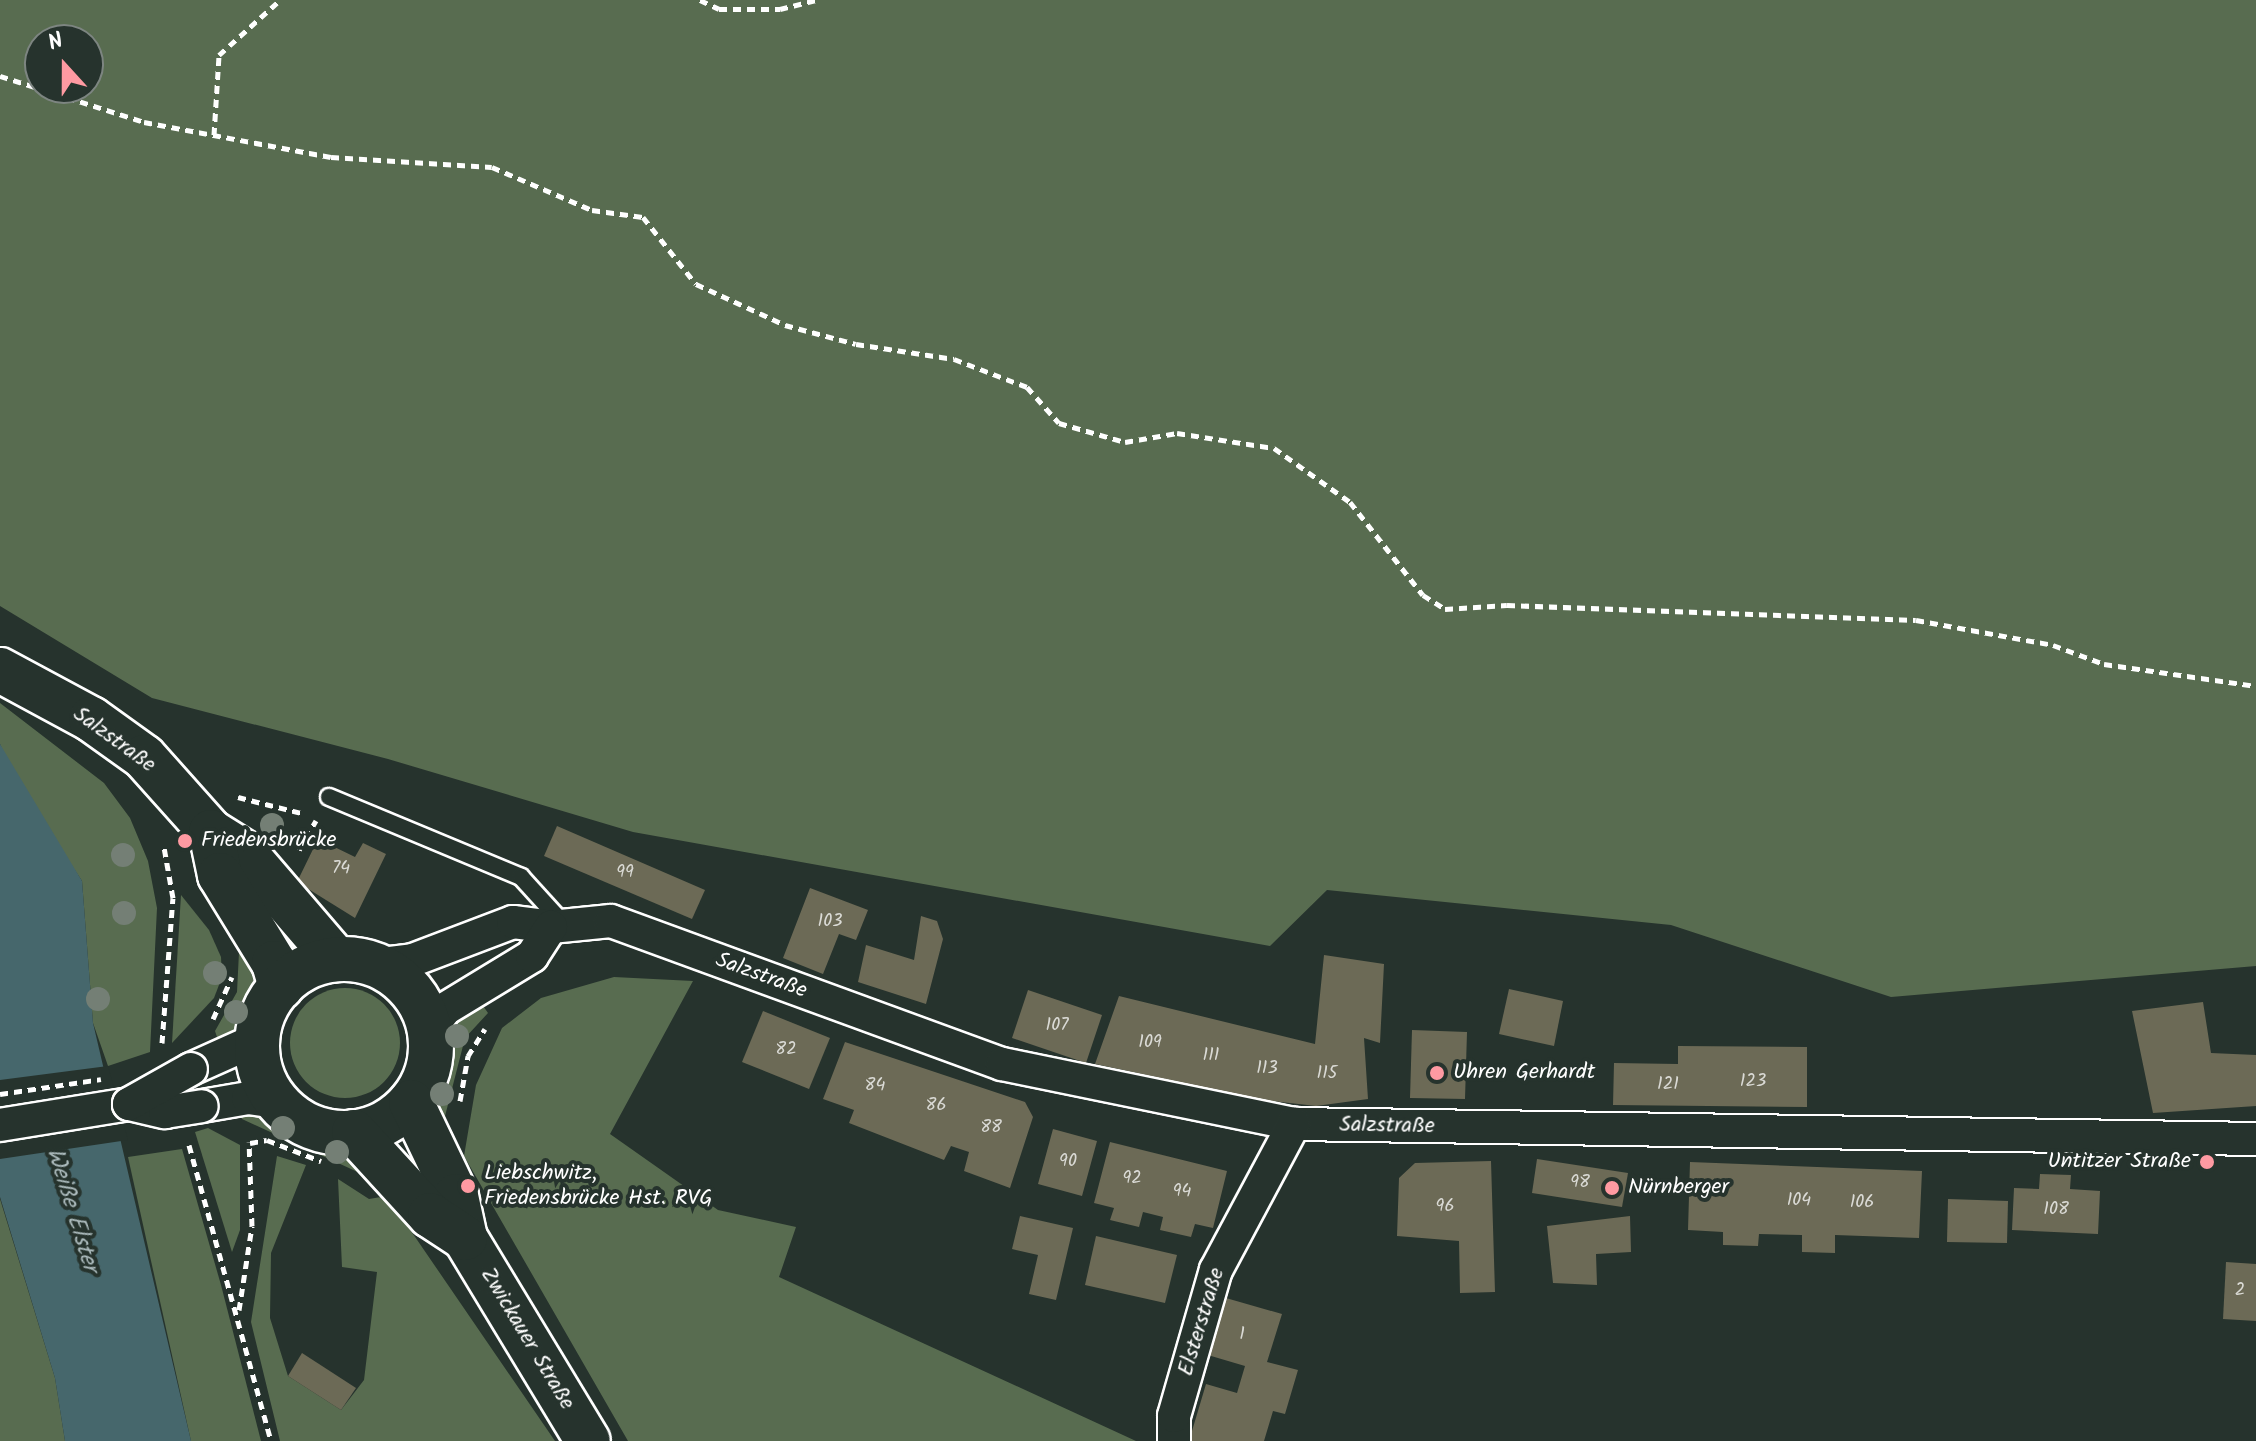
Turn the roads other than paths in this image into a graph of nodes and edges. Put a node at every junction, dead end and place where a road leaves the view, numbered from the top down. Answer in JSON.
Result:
{"nodes":[{"id":1,"x":0,"y":670,"type":"edge"},
{"id":2,"x":329,"y":797,"type":"road end"},
{"id":3,"x":211,"y":832,"type":"junction"},
{"id":4,"x":557,"y":924,"type":"junction"},
{"id":5,"x":355,"y":962,"type":"junction"},
{"id":6,"x":281,"y":987,"type":"junction"},
{"id":7,"x":430,"y":1029,"type":"junction"},
{"id":8,"x":258,"y":1039,"type":"junction"},
{"id":9,"x":278,"y":1102,"type":"junction"},
{"id":10,"x":411,"y":1102,"type":"junction"},
{"id":11,"x":129,"y":1104,"type":"junction"},
{"id":12,"x":1294,"y":1124,"type":"junction"},
{"id":13,"x":0,"y":1125,"type":"edge"},
{"id":14,"x":354,"y":1132,"type":"junction"},
{"id":15,"x":2256,"y":1139,"type":"edge"},
{"id":16,"x":465,"y":1238,"type":"junction"},
{"id":17,"x":588,"y":1441,"type":"edge"},
{"id":18,"x":1174,"y":1441,"type":"edge"}],
"edges":[{"from":1,"to":3,"type":"main road","name":"Salzstraße"},
{"from":2,"to":4,"type":"lane"},
{"from":3,"to":5,"type":"main road","name":"Salzstraße"},
{"from":3,"to":6,"type":"main road","name":"Salzstraße"},
{"from":4,"to":5,"type":"street","name":"Salzstraße"},
{"from":4,"to":7,"type":"street"},
{"from":4,"to":12,"type":"street","name":"Salzstraße"},
{"from":5,"to":6,"type":"main road"},
{"from":5,"to":7,"type":"main road"},
{"from":6,"to":8,"type":"main road"},
{"from":7,"to":10,"type":"main road"},
{"from":8,"to":9,"type":"main road"},
{"from":8,"to":11,"type":"street","bridge":true},
{"from":9,"to":11,"type":"street","bridge":true},
{"from":9,"to":14,"type":"main road"},
{"from":10,"to":14,"type":"main road"},
{"from":10,"to":16,"type":"main road","name":"Zwickauer Straße"},
{"from":11,"to":13,"type":"street"},
{"from":12,"to":15,"type":"street","name":"Salzstraße"},
{"from":12,"to":18,"type":"street","name":"Elsterstraße"},
{"from":14,"to":16,"type":"main road","name":"Zwickauer Straße"},
{"from":16,"to":17,"type":"main road","name":"Zwickauer Straße"}]}
